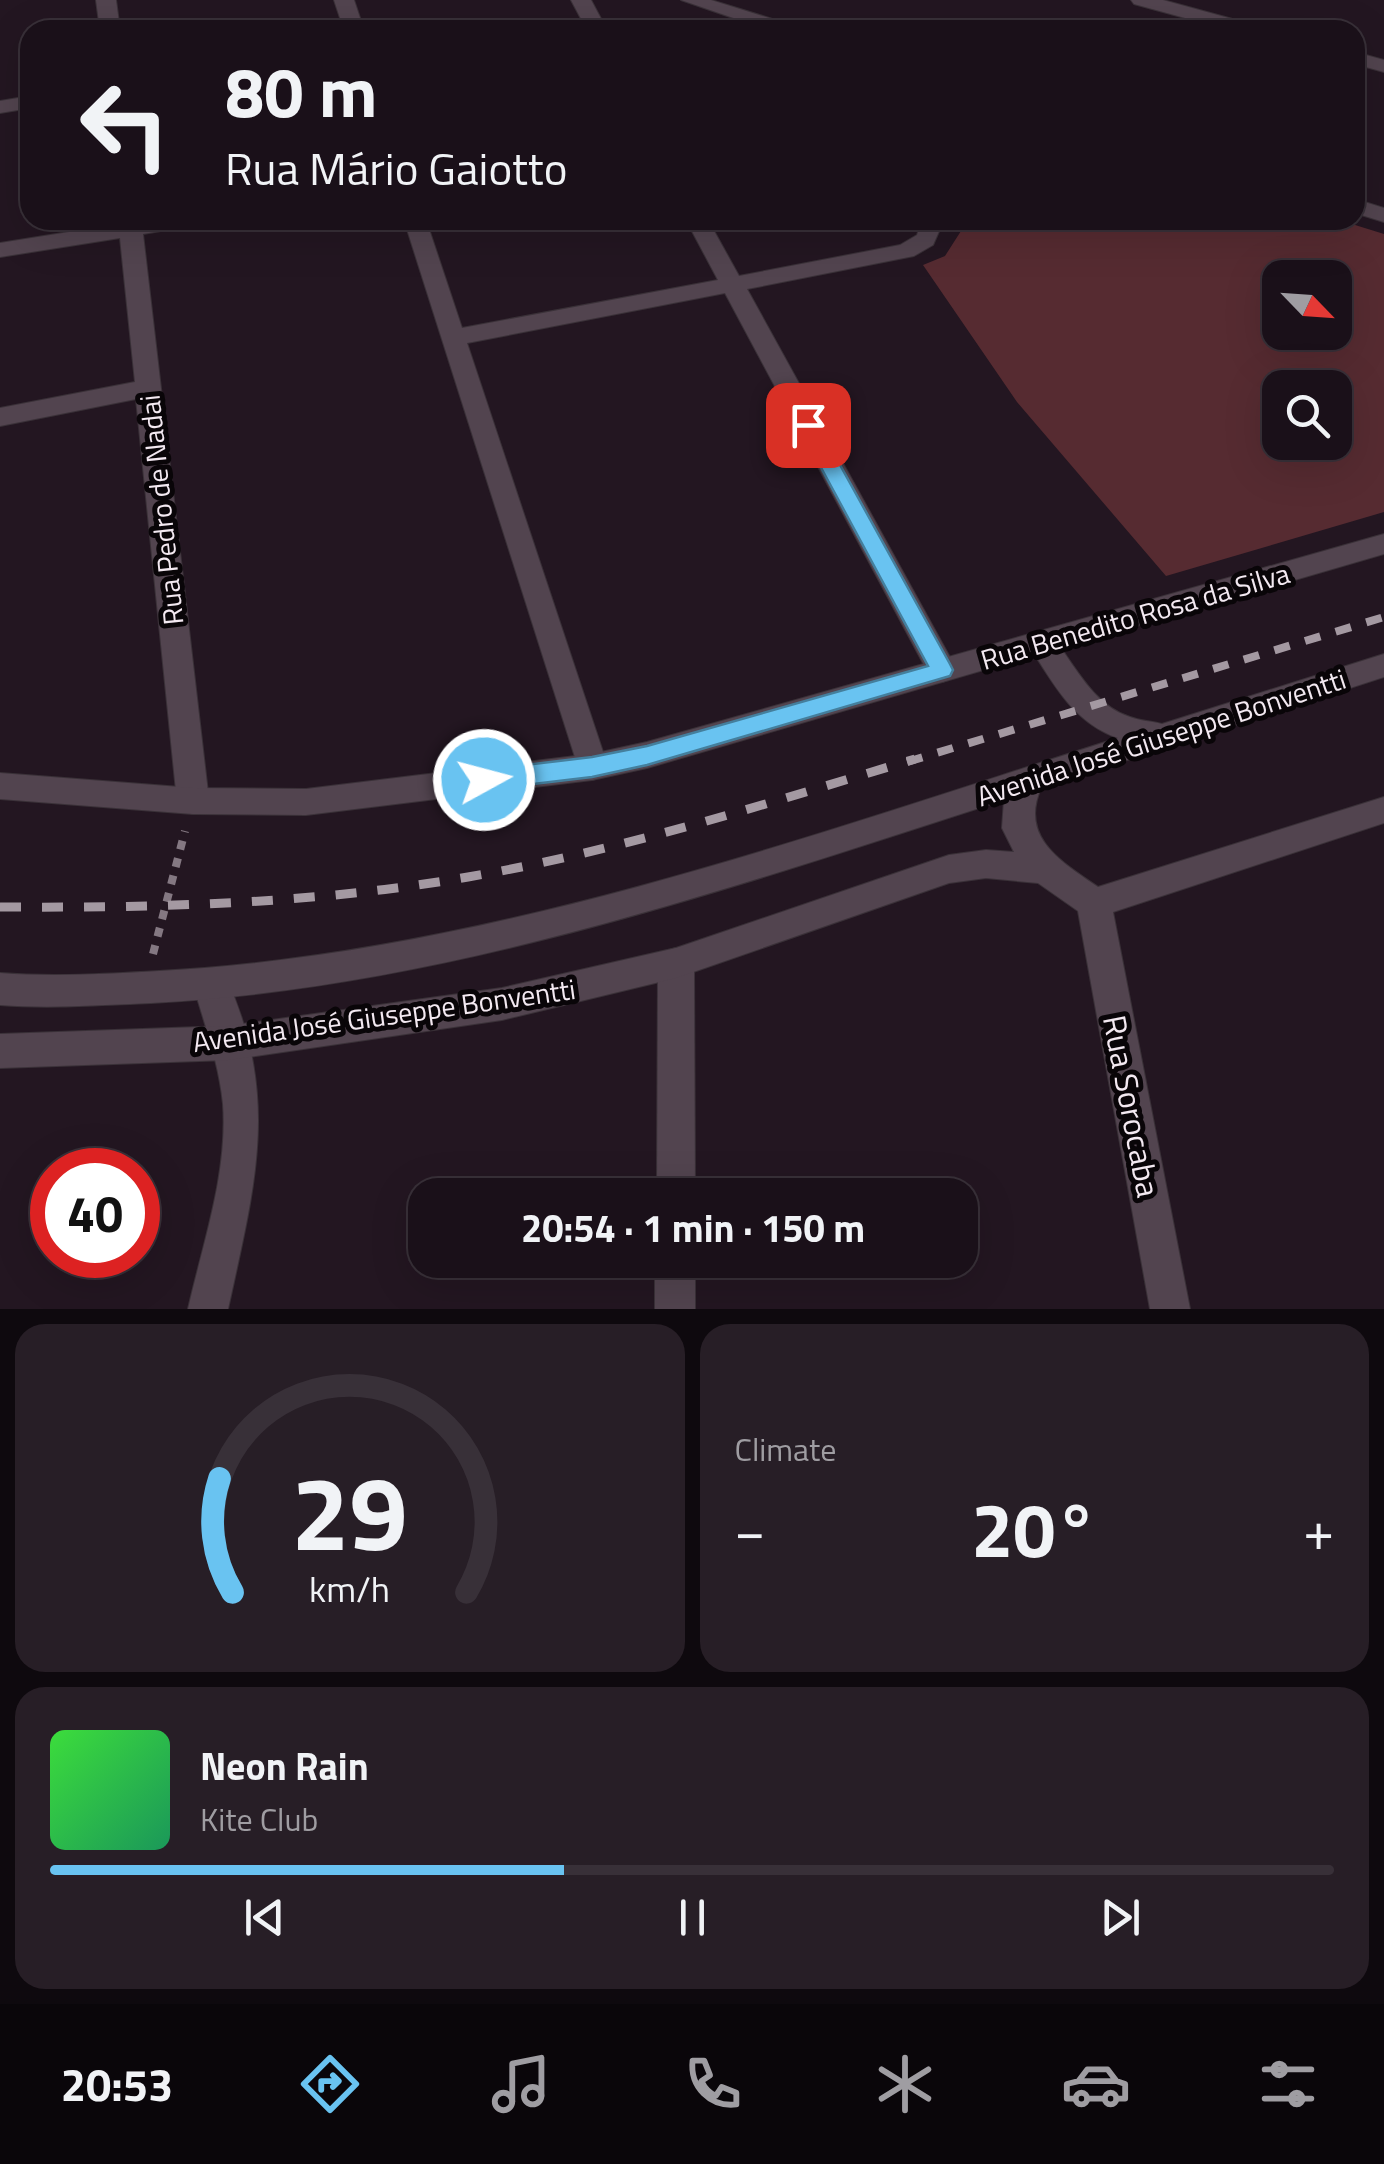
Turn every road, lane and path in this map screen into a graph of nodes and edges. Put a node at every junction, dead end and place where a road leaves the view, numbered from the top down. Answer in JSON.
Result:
{"nodes":[{"id":1,"x":691,"y":0,"type":"edge"},
{"id":2,"x":1140,"y":0,"type":"edge"},
{"id":3,"x":756,"y":20,"type":"edge"},
{"id":4,"x":1214,"y":20,"type":"edge"},
{"id":5,"x":104,"y":230,"type":"edge"},
{"id":6,"x":131,"y":230,"type":"edge"},
{"id":7,"x":418,"y":230,"type":"edge"},
{"id":8,"x":702,"y":230,"type":"edge"},
{"id":9,"x":927,"y":230,"type":"edge"},
{"id":10,"x":0,"y":250,"type":"edge"},
{"id":11,"x":731,"y":285,"type":"junction"},
{"id":12,"x":453,"y":338,"type":"junction"},
{"id":13,"x":148,"y":388,"type":"junction"},
{"id":14,"x":0,"y":417,"type":"edge"},
{"id":15,"x":1384,"y":544,"type":"edge"},
{"id":16,"x":1043,"y":644,"type":"junction"},
{"id":17,"x":1369,"y":669,"type":"edge"},
{"id":18,"x":942,"y":670,"type":"junction"},
{"id":19,"x":1384,"y":687,"type":"edge"},
{"id":20,"x":1088,"y":710,"type":"junction"},
{"id":21,"x":1159,"y":734,"type":"junction"},
{"id":22,"x":1070,"y":765,"type":"junction"},
{"id":23,"x":592,"y":767,"type":"junction"},
{"id":24,"x":1028,"y":782,"type":"junction"},
{"id":25,"x":0,"y":786,"type":"edge"},
{"id":26,"x":192,"y":800,"type":"junction"},
{"id":27,"x":1384,"y":810,"type":"edge"},
{"id":28,"x":1045,"y":869,"type":"junction"},
{"id":29,"x":1094,"y":903,"type":"junction"},
{"id":30,"x":676,"y":964,"type":"junction"},
{"id":31,"x":211,"y":984,"type":"junction"},
{"id":32,"x":146,"y":988,"type":"junction"},
{"id":33,"x":0,"y":989,"type":"edge"},
{"id":34,"x":228,"y":1044,"type":"junction"},
{"id":35,"x":0,"y":1051,"type":"edge"},
{"id":36,"x":676,"y":1178,"type":"edge"},
{"id":37,"x":676,"y":1278,"type":"edge"},
{"id":38,"x":208,"y":1309,"type":"edge"},
{"id":39,"x":676,"y":1309,"type":"edge"},
{"id":40,"x":1170,"y":1309,"type":"edge"}],
"edges":[{"from":1,"to":3,"type":"street"},
{"from":2,"to":4,"type":"street"},
{"from":5,"to":10,"type":"street"},
{"from":6,"to":13,"type":"street","name":"Rua Pedro de Nadai"},
{"from":7,"to":12,"type":"street"},
{"from":8,"to":11,"type":"street"},
{"from":9,"to":11,"type":"street"},
{"from":11,"to":12,"type":"street"},
{"from":11,"to":18,"type":"street"},
{"from":12,"to":23,"type":"street"},
{"from":13,"to":14,"type":"street"},
{"from":13,"to":26,"type":"street","name":"Rua Pedro de Nadai"},
{"from":15,"to":16,"type":"street","name":"Rua Benedito Rosa da Silva"},
{"from":16,"to":18,"type":"street","name":"Rua Benedito Rosa da Silva"},
{"from":16,"to":20,"type":"street"},
{"from":17,"to":19,"type":"street"},
{"from":17,"to":21,"type":"street","name":"Avenida José Giuseppe Bonventti"},
{"from":18,"to":23,"type":"street","name":"Rua Benedito Rosa da Silva"},
{"from":20,"to":21,"type":"street"},
{"from":20,"to":22,"type":"street"},
{"from":21,"to":22,"type":"street","name":"Avenida José Giuseppe Bonventti"},
{"from":22,"to":24,"type":"street","name":"Avenida José Giuseppe Bonventti"},
{"from":23,"to":26,"type":"street","name":"Rua Benedito Rosa da Silva"},
{"from":24,"to":28,"type":"street"},
{"from":24,"to":31,"type":"street","name":"Avenida José Giuseppe Bonventti"},
{"from":25,"to":26,"type":"street","name":"Rua Benedito Rosa da Silva"},
{"from":26,"to":32,"type":"path"},
{"from":27,"to":29,"type":"street"},
{"from":28,"to":29,"type":"street","name":"Avenida José Giuseppe Bonventti"},
{"from":28,"to":30,"type":"street","name":"Avenida José Giuseppe Bonventti"},
{"from":29,"to":40,"type":"street","name":"Rua Sorocaba"},
{"from":30,"to":34,"type":"street","name":"Avenida José Giuseppe Bonventti"},
{"from":30,"to":36,"type":"street"},
{"from":31,"to":32,"type":"street","name":"Avenida José Giuseppe Bonventti"},
{"from":31,"to":34,"type":"street"},
{"from":32,"to":33,"type":"street","name":"Avenida José Giuseppe Bonventti"},
{"from":34,"to":35,"type":"street","name":"Avenida José Giuseppe Bonventti"},
{"from":34,"to":38,"type":"street"},
{"from":37,"to":39,"type":"street"}]}
